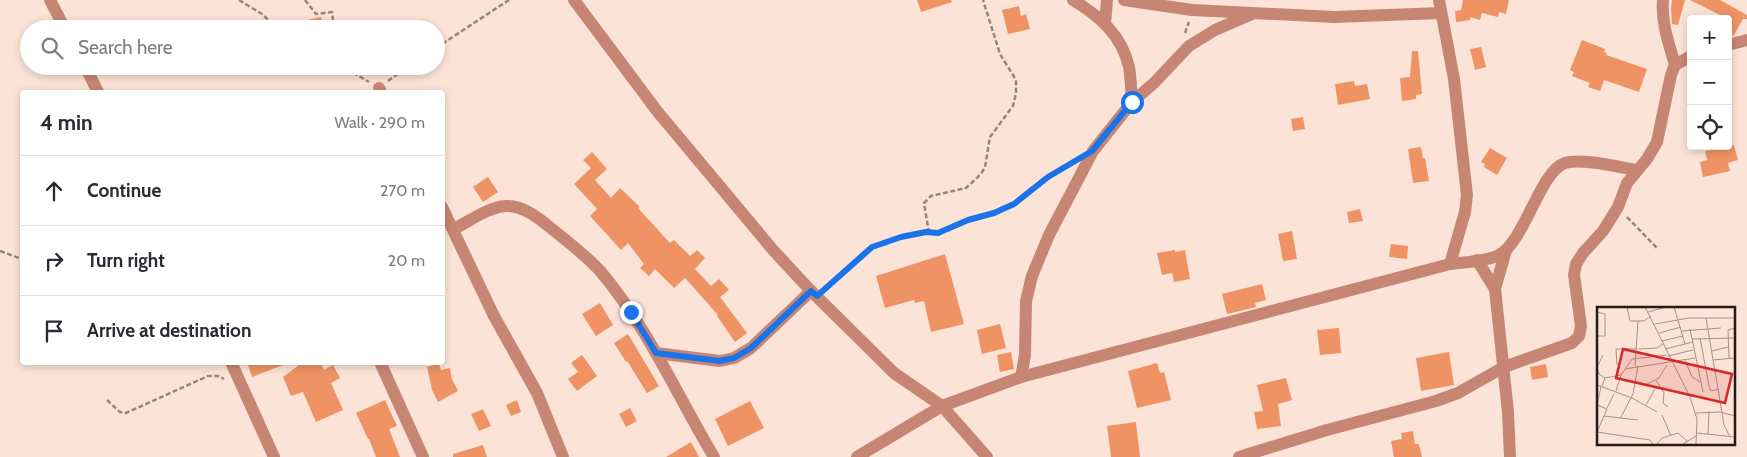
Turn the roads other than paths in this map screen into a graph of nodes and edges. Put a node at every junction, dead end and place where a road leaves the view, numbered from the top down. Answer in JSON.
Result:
{"nodes":[{"id":1,"x":50,"y":0,"type":"edge"},
{"id":2,"x":574,"y":0,"type":"edge"},
{"id":3,"x":1073,"y":0,"type":"edge"},
{"id":4,"x":1107,"y":0,"type":"edge"},
{"id":5,"x":1124,"y":0,"type":"edge"},
{"id":6,"x":1663,"y":0,"type":"edge"},
{"id":7,"x":1440,"y":6,"type":"edge"},
{"id":8,"x":1252,"y":14,"type":"junction"},
{"id":9,"x":60,"y":20,"type":"edge"},
{"id":10,"x":1105,"y":24,"type":"junction"},
{"id":11,"x":1747,"y":40,"type":"edge"},
{"id":12,"x":1732,"y":44,"type":"edge"},
{"id":13,"x":1687,"y":58,"type":"edge"},
{"id":14,"x":1675,"y":65,"type":"junction"},
{"id":15,"x":89,"y":75,"type":"edge"},
{"id":16,"x":97,"y":90,"type":"edge"},
{"id":17,"x":1132,"y":102,"type":"junction"},
{"id":18,"x":1637,"y":170,"type":"junction"},
{"id":19,"x":445,"y":212,"type":"edge"},
{"id":20,"x":454,"y":229,"type":"junction"},
{"id":21,"x":1506,"y":250,"type":"junction"},
{"id":22,"x":1477,"y":260,"type":"junction"},
{"id":23,"x":1450,"y":264,"type":"junction"},
{"id":24,"x":1495,"y":289,"type":"junction"},
{"id":25,"x":814,"y":294,"type":"junction"},
{"id":26,"x":656,"y":353,"type":"junction"},
{"id":27,"x":232,"y":365,"type":"edge"},
{"id":28,"x":381,"y":365,"type":"edge"},
{"id":29,"x":1504,"y":367,"type":"junction"},
{"id":30,"x":1020,"y":377,"type":"junction"},
{"id":31,"x":942,"y":406,"type":"junction"},
{"id":32,"x":274,"y":457,"type":"edge"},
{"id":33,"x":423,"y":457,"type":"edge"},
{"id":34,"x":563,"y":457,"type":"edge"},
{"id":35,"x":714,"y":457,"type":"edge"},
{"id":36,"x":857,"y":457,"type":"edge"},
{"id":37,"x":987,"y":457,"type":"edge"},
{"id":38,"x":1239,"y":457,"type":"edge"},
{"id":39,"x":1510,"y":457,"type":"edge"}],
"edges":[{"from":1,"to":9,"type":"street"},
{"from":2,"to":25,"type":"street"},
{"from":3,"to":10,"type":"street"},
{"from":4,"to":10,"type":"street"},
{"from":5,"to":8,"type":"street"},
{"from":6,"to":14,"type":"street"},
{"from":7,"to":8,"type":"street"},
{"from":7,"to":23,"type":"street"},
{"from":8,"to":17,"type":"street"},
{"from":10,"to":17,"type":"street"},
{"from":11,"to":12,"type":"street"},
{"from":13,"to":14,"type":"street"},
{"from":14,"to":18,"type":"street"},
{"from":15,"to":16,"type":"street"},
{"from":17,"to":30,"type":"street"},
{"from":18,"to":21,"type":"street"},
{"from":18,"to":29,"type":"street"},
{"from":19,"to":20,"type":"street"},
{"from":20,"to":26,"type":"street"},
{"from":20,"to":34,"type":"street"},
{"from":21,"to":22,"type":"street"},
{"from":21,"to":24,"type":"street"},
{"from":22,"to":23,"type":"street"},
{"from":22,"to":24,"type":"street"},
{"from":23,"to":30,"type":"street"},
{"from":24,"to":29,"type":"street"},
{"from":25,"to":26,"type":"street"},
{"from":25,"to":31,"type":"street"},
{"from":26,"to":35,"type":"street"},
{"from":27,"to":32,"type":"street"},
{"from":28,"to":33,"type":"street"},
{"from":29,"to":38,"type":"street"},
{"from":29,"to":39,"type":"street"},
{"from":30,"to":31,"type":"street"},
{"from":31,"to":36,"type":"street"},
{"from":31,"to":37,"type":"street"}]}
